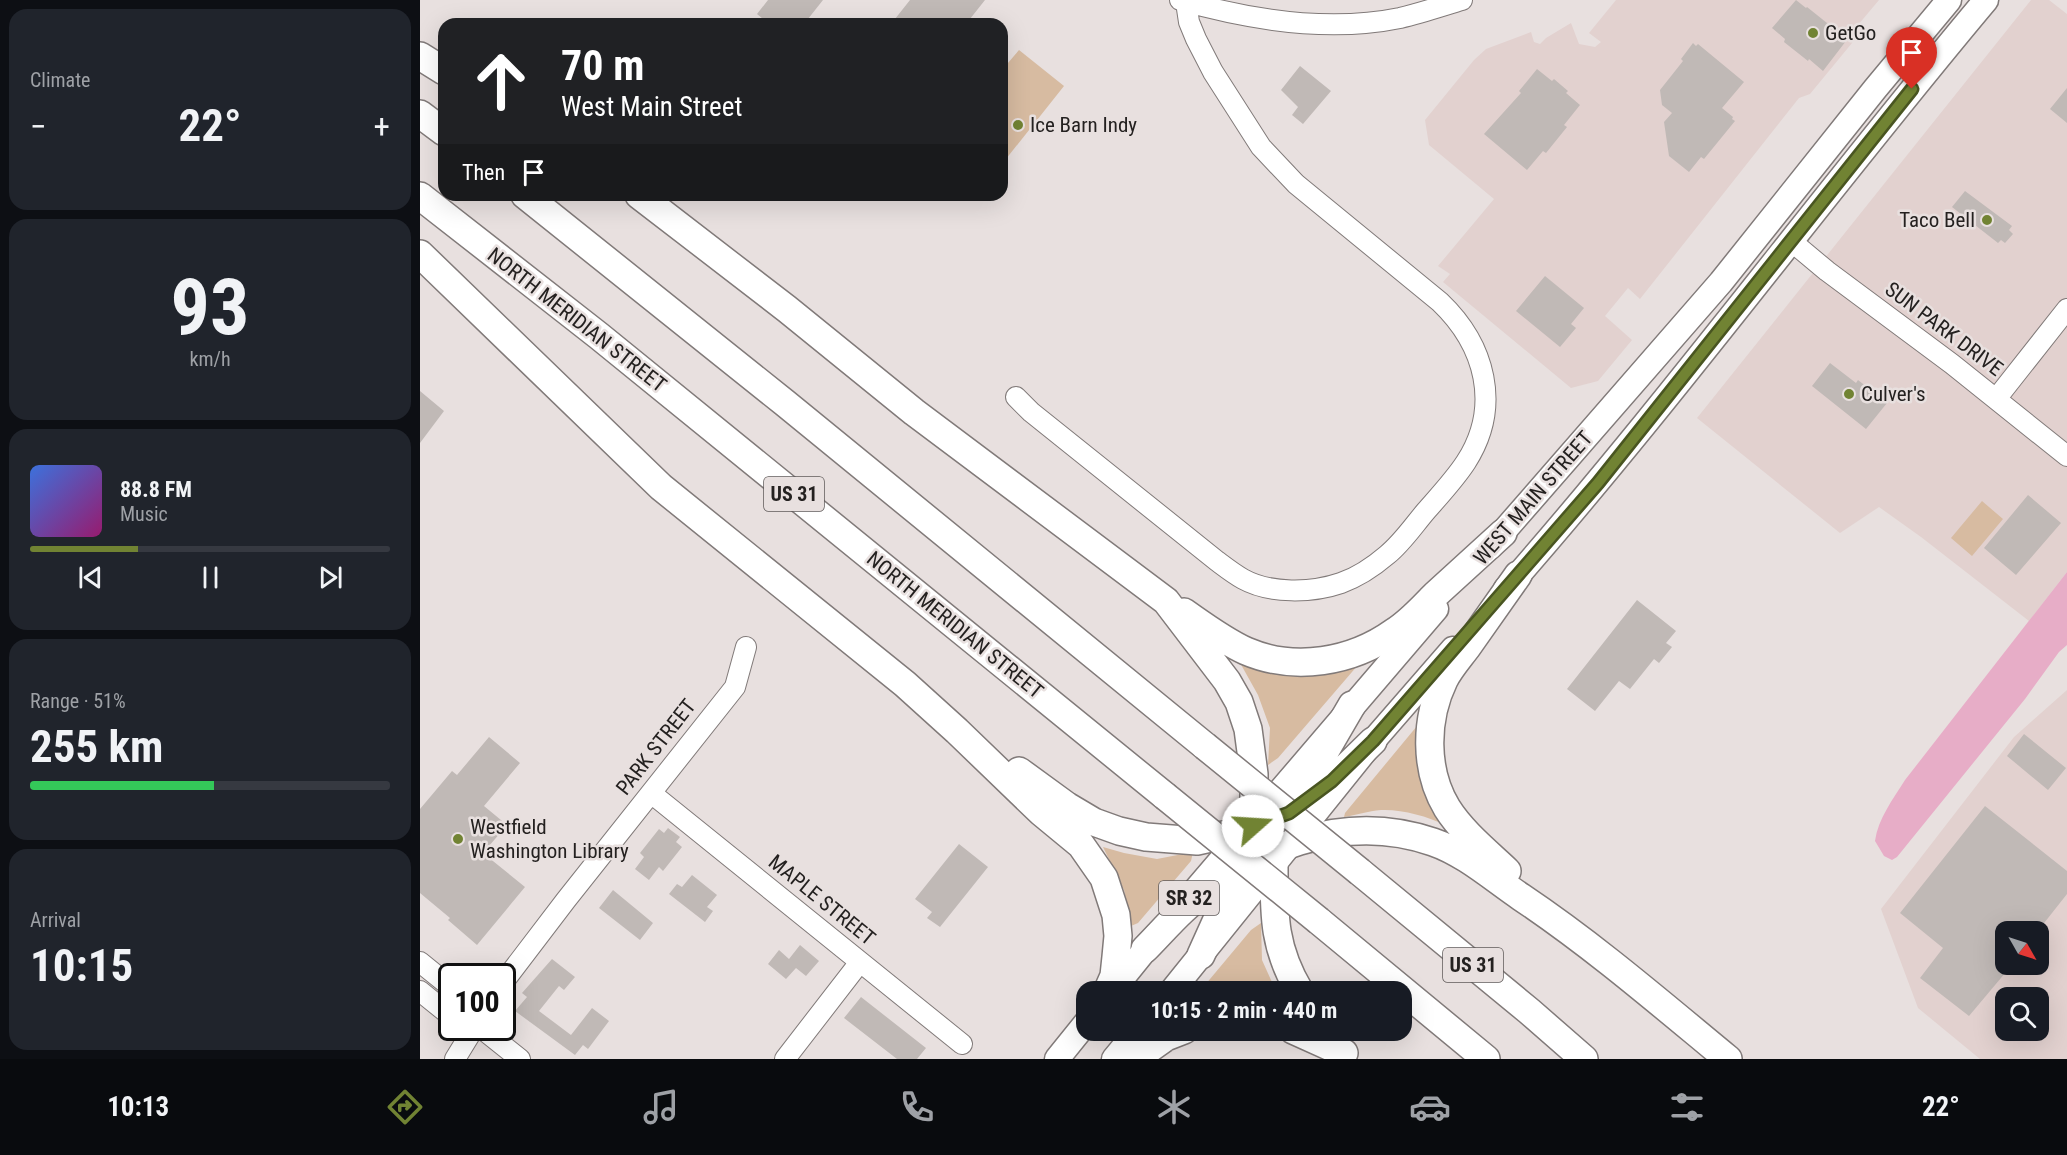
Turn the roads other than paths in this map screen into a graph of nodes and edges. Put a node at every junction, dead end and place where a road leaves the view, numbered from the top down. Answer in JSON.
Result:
{"nodes":[{"id":1,"x":1462,"y":0,"type":"edge"},
{"id":2,"x":1949,"y":0,"type":"edge"},
{"id":3,"x":1986,"y":0,"type":"edge"},
{"id":4,"x":1183,"y":1,"type":"edge"},
{"id":5,"x":420,"y":56,"type":"edge"},
{"id":6,"x":438,"y":67,"type":"edge"},
{"id":7,"x":420,"y":114,"type":"edge"},
{"id":8,"x":438,"y":128,"type":"edge"},
{"id":9,"x":420,"y":196,"type":"edge"},
{"id":10,"x":532,"y":201,"type":"edge"},
{"id":11,"x":647,"y":201,"type":"edge"},
{"id":12,"x":1791,"y":241,"type":"junction"},
{"id":13,"x":420,"y":254,"type":"edge"},
{"id":14,"x":2067,"y":309,"type":"edge"},
{"id":15,"x":1016,"y":397,"type":"dead end"},
{"id":16,"x":1996,"y":399,"type":"junction"},
{"id":17,"x":2067,"y":456,"type":"edge"},
{"id":18,"x":1503,"y":533,"type":"junction"},
{"id":19,"x":1518,"y":575,"type":"junction"},
{"id":20,"x":1166,"y":601,"type":"junction"},
{"id":21,"x":746,"y":647,"type":"dead end"},
{"id":22,"x":1353,"y":705,"type":"junction"},
{"id":23,"x":957,"y":731,"type":"junction"},
{"id":24,"x":1373,"y":741,"type":"junction"},
{"id":25,"x":651,"y":793,"type":"junction"},
{"id":26,"x":1289,"y":813,"type":"junction"},
{"id":27,"x":1252,"y":825,"type":"junction"},
{"id":28,"x":1280,"y":852,"type":"junction"},
{"id":29,"x":1240,"y":867,"type":"junction"},
{"id":30,"x":1559,"y":922,"type":"junction"},
{"id":31,"x":1145,"y":949,"type":"junction"},
{"id":32,"x":1201,"y":955,"type":"junction"},
{"id":33,"x":420,"y":962,"type":"edge"},
{"id":34,"x":860,"y":962,"type":"junction"},
{"id":35,"x":516,"y":966,"type":"edge"},
{"id":36,"x":438,"y":976,"type":"edge"},
{"id":37,"x":1112,"y":981,"type":"edge"},
{"id":38,"x":1118,"y":981,"type":"edge"},
{"id":39,"x":1180,"y":981,"type":"edge"},
{"id":40,"x":1293,"y":981,"type":"edge"},
{"id":41,"x":420,"y":991,"type":"edge"},
{"id":42,"x":438,"y":1006,"type":"edge"},
{"id":43,"x":1076,"y":1035,"type":"edge"},
{"id":44,"x":466,"y":1041,"type":"edge"},
{"id":45,"x":497,"y":1041,"type":"edge"},
{"id":46,"x":1129,"y":1041,"type":"edge"},
{"id":47,"x":1160,"y":1041,"type":"edge"},
{"id":48,"x":1316,"y":1041,"type":"edge"},
{"id":49,"x":1336,"y":1041,"type":"edge"},
{"id":50,"x":962,"y":1044,"type":"dead end"},
{"id":51,"x":1348,"y":1056,"type":"edge"},
{"id":52,"x":455,"y":1059,"type":"edge"},
{"id":53,"x":520,"y":1059,"type":"edge"},
{"id":54,"x":785,"y":1059,"type":"edge"},
{"id":55,"x":1057,"y":1059,"type":"edge"},
{"id":56,"x":1114,"y":1059,"type":"edge"},
{"id":57,"x":1135,"y":1059,"type":"edge"},
{"id":58,"x":1486,"y":1059,"type":"edge"},
{"id":59,"x":1584,"y":1059,"type":"edge"},
{"id":60,"x":1728,"y":1059,"type":"edge"}],
"edges":[{"from":1,"to":4,"type":"street"},
{"from":2,"to":18,"type":"main road","name":"WEST MAIN STREET","number":"SR 32"},
{"from":3,"to":12,"type":"main road","name":"WEST MAIN STREET","number":"SR 32"},
{"from":4,"to":15,"type":"street"},
{"from":5,"to":6,"type":"highway"},
{"from":7,"to":8,"type":"highway"},
{"from":9,"to":58,"type":"highway","name":"NORTH MERIDIAN STREET","number":"US 31","bridge":true},
{"from":10,"to":59,"type":"highway","number":"US 31","bridge":true},
{"from":11,"to":20,"type":"highway"},
{"from":12,"to":16,"type":"street","name":"SUN PARK DRIVE"},
{"from":12,"to":19,"type":"main road","name":"WEST MAIN STREET","number":"SR 32"},
{"from":13,"to":23,"type":"highway"},
{"from":14,"to":16,"type":"street"},
{"from":16,"to":17,"type":"street","name":"SUN PARK DRIVE"},
{"from":18,"to":20,"type":"highway"},
{"from":18,"to":22,"type":"main road","name":"WEST MAIN STREET","number":"SR 32"},
{"from":19,"to":24,"type":"main road","name":"WEST MAIN STREET","number":"SR 32"},
{"from":19,"to":30,"type":"highway"},
{"from":20,"to":27,"type":"highway"},
{"from":21,"to":25,"type":"street","name":"PARK STREET"},
{"from":22,"to":26,"type":"highway"},
{"from":22,"to":27,"type":"main road","name":"WEST MAIN STREET","number":"SR 32"},
{"from":23,"to":27,"type":"highway"},
{"from":23,"to":37,"type":"highway"},
{"from":24,"to":26,"type":"highway"},
{"from":24,"to":28,"type":"main road","name":"WEST MAIN STREET","number":"SR 32"},
{"from":25,"to":34,"type":"street","name":"MAPLE STREET"},
{"from":25,"to":35,"type":"street","name":"PARK STREET"},
{"from":26,"to":27,"type":"highway"},
{"from":26,"to":28,"type":"highway"},
{"from":27,"to":29,"type":"highway"},
{"from":27,"to":31,"type":"main road","name":"WEST MAIN STREET","number":"SR 32"},
{"from":28,"to":29,"type":"highway"},
{"from":28,"to":30,"type":"highway"},
{"from":28,"to":32,"type":"main road","name":"WEST MAIN STREET","number":"SR 32"},
{"from":28,"to":40,"type":"highway"},
{"from":29,"to":31,"type":"highway"},
{"from":29,"to":32,"type":"highway"},
{"from":30,"to":60,"type":"highway"},
{"from":31,"to":38,"type":"main road","name":"WEST MAIN STREET","number":"SR 32"},
{"from":32,"to":39,"type":"main road","name":"WEST MAIN STREET","number":"SR 32"},
{"from":33,"to":36,"type":"street"},
{"from":34,"to":50,"type":"street","name":"MAPLE STREET"},
{"from":34,"to":54,"type":"street"},
{"from":41,"to":42,"type":"street"},
{"from":43,"to":55,"type":"main road"},
{"from":44,"to":52,"type":"street"},
{"from":45,"to":53,"type":"street"},
{"from":46,"to":56,"type":"main road"},
{"from":47,"to":57,"type":"highway"},
{"from":48,"to":51,"type":"highway"},
{"from":49,"to":51,"type":"highway"}]}
